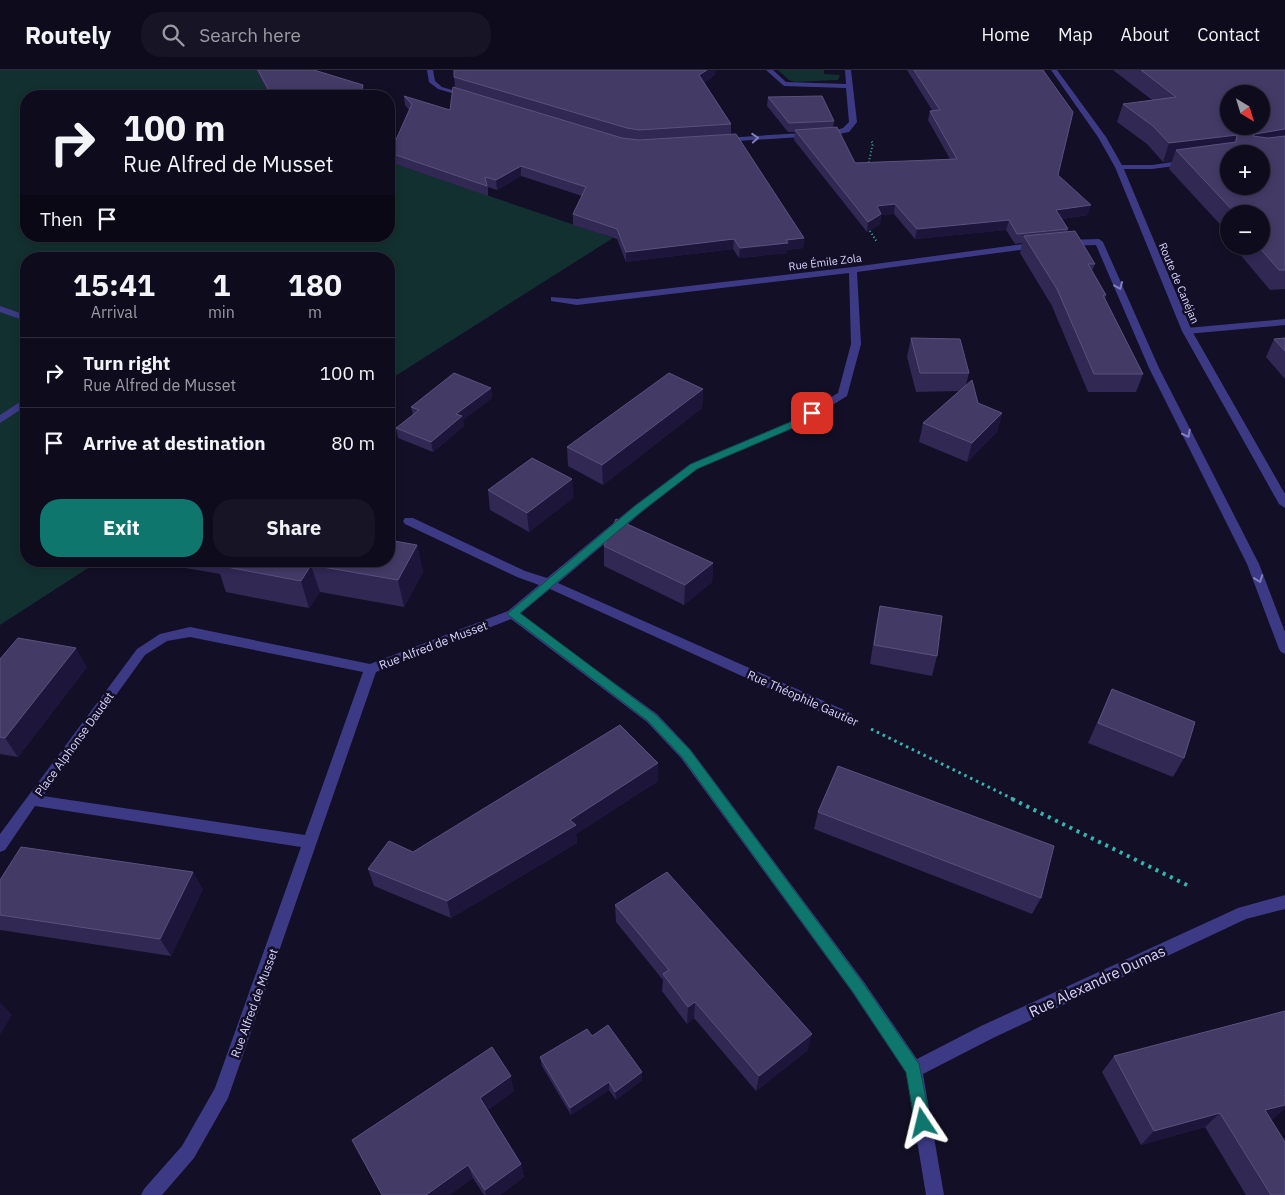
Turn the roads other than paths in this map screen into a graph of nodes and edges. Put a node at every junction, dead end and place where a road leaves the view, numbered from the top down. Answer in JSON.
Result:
{"nodes":[{"id":1,"x":430,"y":70,"type":"edge"},
{"id":2,"x":769,"y":70,"type":"edge"},
{"id":3,"x":848,"y":70,"type":"edge"},
{"id":4,"x":1054,"y":70,"type":"edge"},
{"id":5,"x":850,"y":86,"type":"junction"},
{"id":6,"x":477,"y":99,"type":"edge"},
{"id":7,"x":717,"y":141,"type":"edge"},
{"id":8,"x":1200,"y":161,"type":"edge"},
{"id":9,"x":1119,"y":167,"type":"junction"},
{"id":10,"x":852,"y":270,"type":"junction"},
{"id":11,"x":554,"y":299,"type":"dead end"},
{"id":12,"x":0,"y":309,"type":"edge"},
{"id":13,"x":20,"y":316,"type":"edge"},
{"id":14,"x":1285,"y":322,"type":"edge"},
{"id":15,"x":1187,"y":331,"type":"junction"},
{"id":16,"x":20,"y":405,"type":"edge"},
{"id":17,"x":0,"y":420,"type":"edge"},
{"id":18,"x":1285,"y":504,"type":"edge"},
{"id":19,"x":409,"y":521,"type":"dead end"},
{"id":20,"x":550,"y":584,"type":"junction"},
{"id":21,"x":512,"y":614,"type":"junction"},
{"id":22,"x":1285,"y":649,"type":"edge"},
{"id":23,"x":371,"y":669,"type":"junction"},
{"id":24,"x":846,"y":717,"type":"road end"},
{"id":25,"x":32,"y":800,"type":"junction"},
{"id":26,"x":311,"y":842,"type":"junction"},
{"id":27,"x":0,"y":846,"type":"edge"},
{"id":28,"x":1285,"y":902,"type":"edge"},
{"id":29,"x":914,"y":1070,"type":"junction"},
{"id":30,"x":150,"y":1195,"type":"edge"},
{"id":31,"x":935,"y":1195,"type":"edge"}],
"edges":[{"from":1,"to":6,"type":"street"},
{"from":2,"to":5,"type":"street"},
{"from":3,"to":5,"type":"street"},
{"from":4,"to":9,"type":"street","name":"Route de Canéjan"},
{"from":7,"to":5,"type":"street","one_way":true},
{"from":8,"to":9,"type":"street"},
{"from":9,"to":15,"type":"street","name":"Route de Canéjan"},
{"from":10,"to":11,"type":"street","name":"Rue Émile Zola"},
{"from":10,"to":20,"type":"street","name":"Rue Alfred de Musset"},
{"from":10,"to":22,"type":"street","name":"Rue Émile Zola","one_way":true},
{"from":12,"to":13,"type":"street"},
{"from":14,"to":15,"type":"street"},
{"from":15,"to":18,"type":"street","name":"Route de Canéjan"},
{"from":16,"to":17,"type":"street"},
{"from":19,"to":20,"type":"street","name":"Rue Théophile Gautier"},
{"from":20,"to":21,"type":"street","name":"Rue Alfred de Musset"},
{"from":20,"to":24,"type":"street","name":"Rue Théophile Gautier"},
{"from":21,"to":23,"type":"street","name":"Rue Alfred de Musset"},
{"from":21,"to":29,"type":"street"},
{"from":23,"to":25,"type":"street","name":"Place Alphonse Daudet"},
{"from":23,"to":26,"type":"street","name":"Rue Alfred de Musset"},
{"from":25,"to":26,"type":"street","name":"Place Alphonse Daudet"},
{"from":25,"to":27,"type":"street"},
{"from":26,"to":30,"type":"street","name":"Rue Alfred de Musset"},
{"from":28,"to":29,"type":"street","name":"Rue Alexandre Dumas"},
{"from":29,"to":31,"type":"street"}]}
